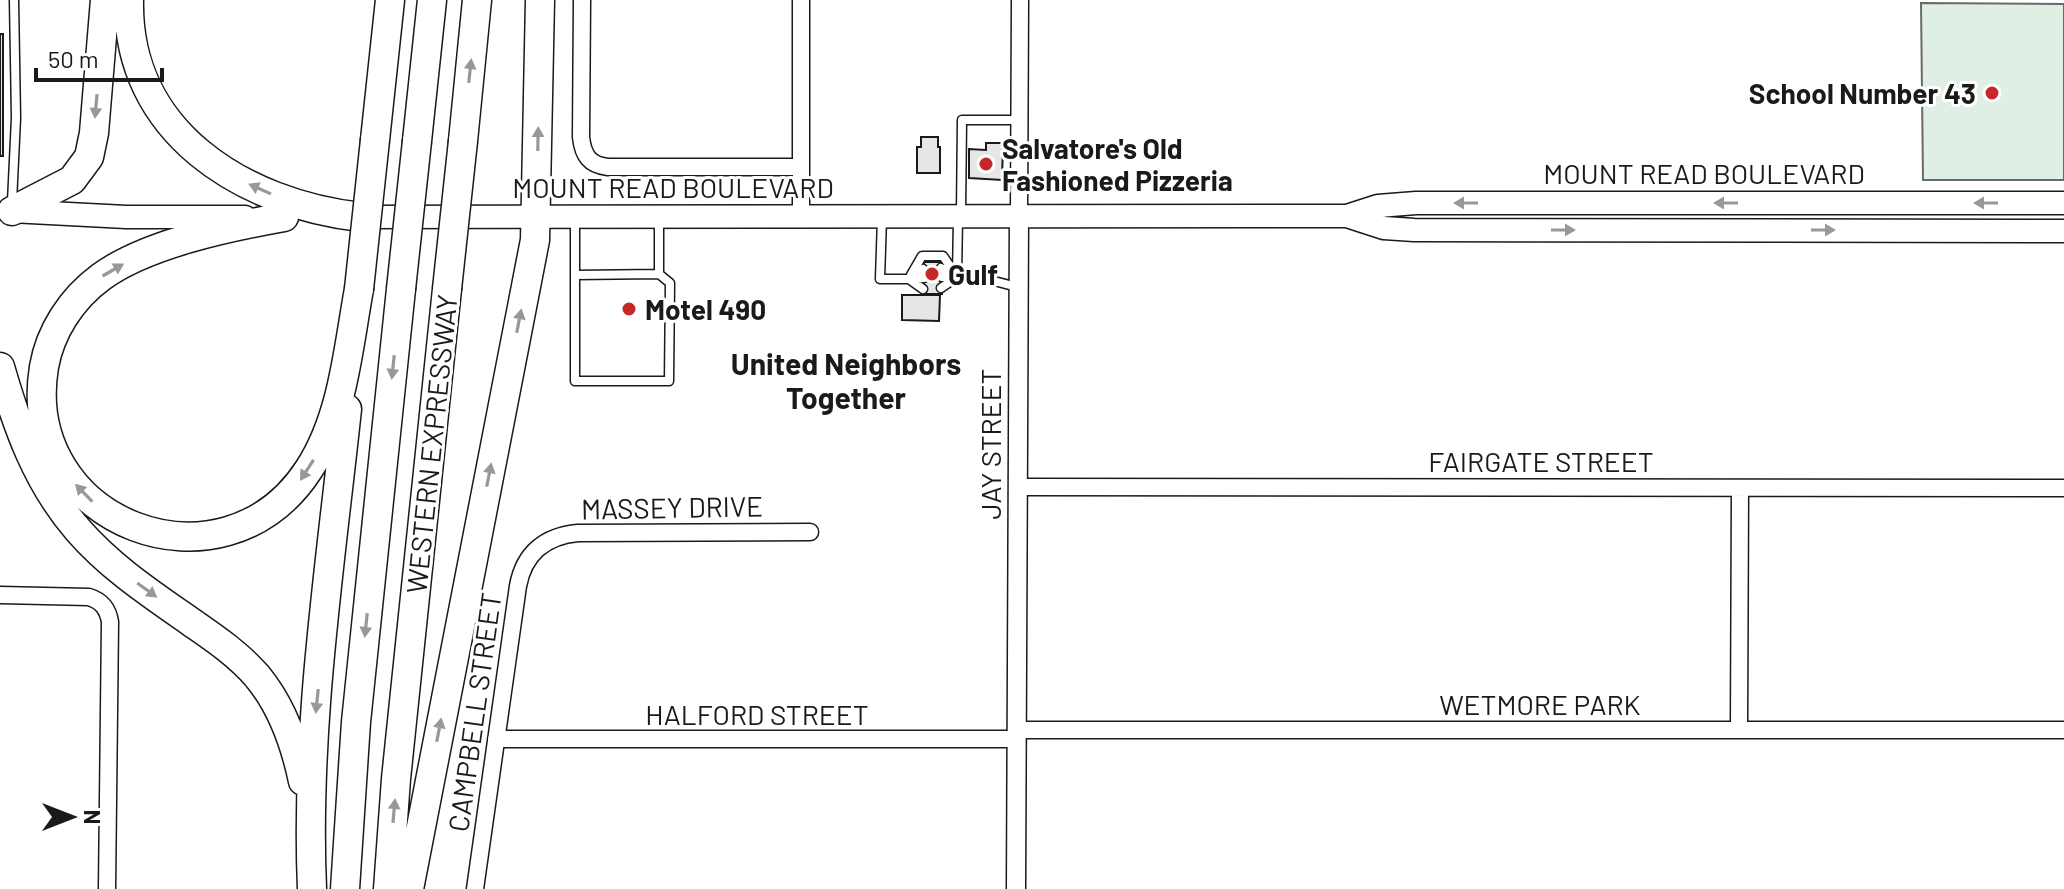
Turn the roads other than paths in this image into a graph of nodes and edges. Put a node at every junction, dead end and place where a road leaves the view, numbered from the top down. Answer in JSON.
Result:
{"nodes":[{"id":1,"x":14,"y":0,"type":"edge"},
{"id":2,"x":105,"y":0,"type":"edge"},
{"id":3,"x":129,"y":0,"type":"edge"},
{"id":4,"x":373,"y":0,"type":"edge"},
{"id":5,"x":390,"y":0,"type":"edge"},
{"id":6,"x":432,"y":0,"type":"edge"},
{"id":7,"x":477,"y":0,"type":"edge"},
{"id":8,"x":540,"y":0,"type":"edge"},
{"id":9,"x":582,"y":0,"type":"edge"},
{"id":10,"x":801,"y":0,"type":"edge"},
{"id":11,"x":1020,"y":0,"type":"edge"},
{"id":12,"x":1019,"y":120,"type":"junction"},
{"id":13,"x":375,"y":140,"type":"junction"},
{"id":14,"x":801,"y":167,"type":"junction"},
{"id":15,"x":2064,"y":203,"type":"edge"},
{"id":16,"x":6,"y":211,"type":"edge"},
{"id":17,"x":659,"y":216,"type":"junction"},
{"id":18,"x":1019,"y":216,"type":"junction"},
{"id":19,"x":1347,"y":216,"type":"junction"},
{"id":20,"x":284,"y":217,"type":"junction"},
{"id":21,"x":361,"y":217,"type":"junction"},
{"id":22,"x":537,"y":217,"type":"junction"},
{"id":23,"x":575,"y":217,"type":"junction"},
{"id":24,"x":801,"y":217,"type":"junction"},
{"id":25,"x":882,"y":217,"type":"junction"},
{"id":26,"x":960,"y":217,"type":"junction"},
{"id":27,"x":2064,"y":231,"type":"edge"},
{"id":28,"x":923,"y":273,"type":"dead end"},
{"id":29,"x":942,"y":273,"type":"dead end"},
{"id":30,"x":659,"y":274,"type":"junction"},
{"id":31,"x":575,"y":275,"type":"junction"},
{"id":32,"x":957,"y":277,"type":"junction"},
{"id":33,"x":909,"y":279,"type":"junction"},
{"id":34,"x":941,"y":288,"type":"dead end"},
{"id":35,"x":1019,"y":288,"type":"junction"},
{"id":36,"x":359,"y":289,"type":"junction"},
{"id":37,"x":923,"y":289,"type":"dead end"},
{"id":38,"x":0,"y":367,"type":"edge"},
{"id":39,"x":1018,"y":487,"type":"junction"},
{"id":40,"x":1740,"y":488,"type":"junction"},
{"id":41,"x":2064,"y":488,"type":"edge"},
{"id":42,"x":810,"y":532,"type":"dead end"},
{"id":43,"x":537,"y":547,"type":"joint"},
{"id":44,"x":0,"y":595,"type":"edge"},
{"id":45,"x":1739,"y":730,"type":"junction"},
{"id":46,"x":2064,"y":730,"type":"edge"},
{"id":47,"x":1017,"y":735,"type":"junction"},
{"id":48,"x":496,"y":739,"type":"junction"},
{"id":49,"x":310,"y":837,"type":"junction"},
{"id":50,"x":107,"y":889,"type":"edge"},
{"id":51,"x":312,"y":889,"type":"edge"},
{"id":52,"x":345,"y":889,"type":"edge"},
{"id":53,"x":388,"y":889,"type":"edge"},
{"id":54,"x":409,"y":889,"type":"edge"},
{"id":55,"x":475,"y":889,"type":"edge"},
{"id":56,"x":1016,"y":889,"type":"edge"}],
"edges":[{"from":1,"to":16,"type":"lane"},
{"from":2,"to":16,"type":"highway","one_way":true},
{"from":21,"to":3,"type":"highway","one_way":true},
{"from":4,"to":13,"type":"highway"},
{"from":5,"to":13,"type":"highway"},
{"from":6,"to":52,"type":"highway","name":"WESTERN EXPRESSWAY","one_way":true,"bridge":true},
{"from":53,"to":7,"type":"highway","name":"WESTERN EXPRESSWAY","one_way":true,"bridge":true},
{"from":22,"to":8,"type":"highway","one_way":true},
{"from":9,"to":14,"type":"street","name":"MOUNT READ BOULEVARD"},
{"from":10,"to":14,"type":"street"},
{"from":11,"to":12,"type":"street","name":"JAY STREET"},
{"from":12,"to":18,"type":"street","name":"JAY STREET"},
{"from":12,"to":26,"type":"lane"},
{"from":13,"to":36,"type":"highway","bridge":true},
{"from":14,"to":24,"type":"street"},
{"from":15,"to":19,"type":"main road","name":"MOUNT READ BOULEVARD","one_way":true},
{"from":16,"to":20,"type":"main road","name":"MOUNT READ BOULEVARD"},
{"from":17,"to":23,"type":"main road","name":"MOUNT READ BOULEVARD"},
{"from":17,"to":24,"type":"main road","name":"MOUNT READ BOULEVARD"},
{"from":17,"to":30,"type":"lane"},
{"from":18,"to":19,"type":"main road","name":"MOUNT READ BOULEVARD"},
{"from":18,"to":26,"type":"main road","name":"MOUNT READ BOULEVARD"},
{"from":18,"to":35,"type":"street","name":"JAY STREET"},
{"from":19,"to":27,"type":"main road","name":"MOUNT READ BOULEVARD","one_way":true},
{"from":20,"to":21,"type":"main road","name":"MOUNT READ BOULEVARD"},
{"from":36,"to":20,"type":"highway","one_way":true},
{"from":21,"to":22,"type":"main road","name":"MOUNT READ BOULEVARD"},
{"from":22,"to":23,"type":"main road","name":"MOUNT READ BOULEVARD"},
{"from":54,"to":22,"type":"highway","one_way":true},
{"from":23,"to":31,"type":"lane"},
{"from":24,"to":25,"type":"main road","name":"MOUNT READ BOULEVARD"},
{"from":25,"to":26,"type":"main road","name":"MOUNT READ BOULEVARD"},
{"from":25,"to":33,"type":"lane"},
{"from":26,"to":32,"type":"lane"},
{"from":28,"to":33,"type":"lane"},
{"from":29,"to":32,"type":"lane"},
{"from":30,"to":31,"type":"lane"},
{"from":30,"to":31,"type":"lane"},
{"from":32,"to":33,"type":"lane"},
{"from":32,"to":34,"type":"lane"},
{"from":32,"to":35,"type":"lane"},
{"from":33,"to":37,"type":"lane"},
{"from":35,"to":39,"type":"street","name":"JAY STREET"},
{"from":36,"to":49,"type":"highway","one_way":true},
{"from":38,"to":49,"type":"highway","one_way":true},
{"from":39,"to":40,"type":"street","name":"FAIRGATE STREET"},
{"from":39,"to":47,"type":"street","name":"JAY STREET"},
{"from":40,"to":41,"type":"street","name":"FAIRGATE STREET"},
{"from":40,"to":45,"type":"street"},
{"from":42,"to":43,"type":"street","name":"MASSEY DRIVE"},
{"from":43,"to":48,"type":"street","name":"CAMPBELL STREET"},
{"from":44,"to":50,"type":"street"},
{"from":45,"to":46,"type":"street","name":"WETMORE PARK"},
{"from":45,"to":47,"type":"street","name":"WETMORE PARK"},
{"from":47,"to":48,"type":"street","name":"HALFORD STREET"},
{"from":47,"to":56,"type":"street","name":"JAY STREET"},
{"from":48,"to":55,"type":"street","name":"CAMPBELL STREET"},
{"from":49,"to":51,"type":"highway"}]}
